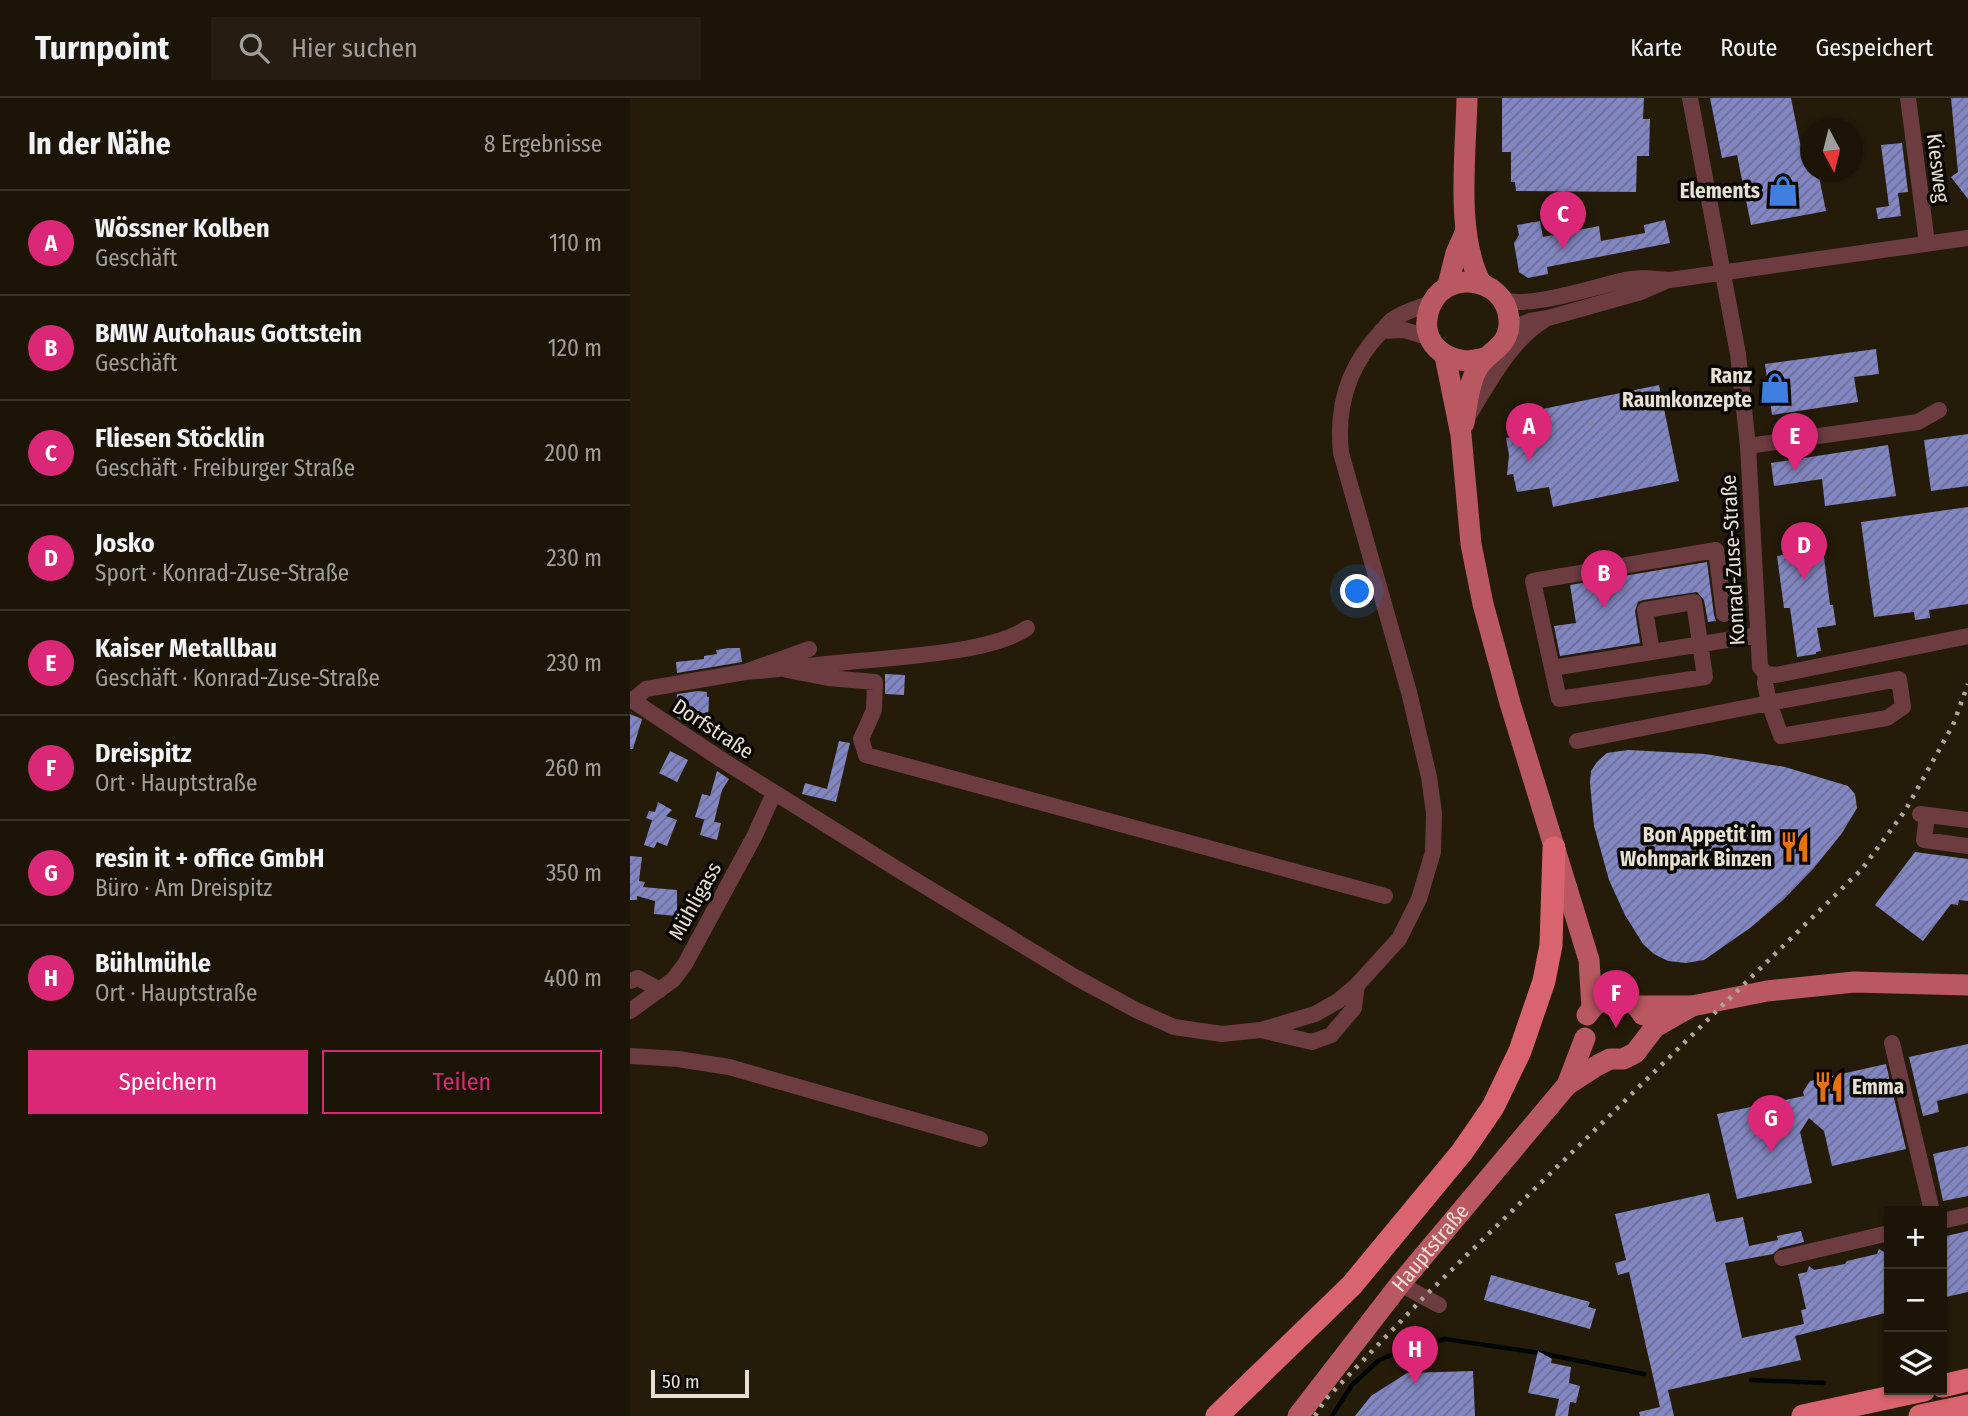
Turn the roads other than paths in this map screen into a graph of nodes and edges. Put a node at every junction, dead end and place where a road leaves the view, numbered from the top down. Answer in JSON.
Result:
{"nodes":[{"id":1,"x":1468,"y":98,"type":"edge"},
{"id":2,"x":1690,"y":98,"type":"edge"},
{"id":3,"x":1908,"y":98,"type":"edge"},
{"id":4,"x":1465,"y":233,"type":"junction"},
{"id":5,"x":1968,"y":237,"type":"edge"},
{"id":6,"x":1927,"y":243,"type":"junction"},
{"id":7,"x":1724,"y":271,"type":"junction"},
{"id":8,"x":1670,"y":279,"type":"junction"},
{"id":9,"x":1480,"y":283,"type":"junction"},
{"id":10,"x":1448,"y":285,"type":"junction"},
{"id":11,"x":1502,"y":299,"type":"junction"},
{"id":12,"x":1433,"y":302,"type":"junction"},
{"id":13,"x":1548,"y":318,"type":"junction"},
{"id":14,"x":1381,"y":331,"type":"junction"},
{"id":15,"x":1431,"y":338,"type":"junction"},
{"id":16,"x":1505,"y":338,"type":"junction"},
{"id":17,"x":1445,"y":356,"type":"junction"},
{"id":18,"x":1487,"y":358,"type":"junction"},
{"id":19,"x":1939,"y":410,"type":"dead end"},
{"id":20,"x":1463,"y":428,"type":"junction"},
{"id":21,"x":1748,"y":446,"type":"junction"},
{"id":22,"x":1724,"y":614,"type":"dead end"},
{"id":23,"x":1027,"y":628,"type":"dead end"},
{"id":24,"x":1758,"y":635,"type":"junction"},
{"id":25,"x":1968,"y":636,"type":"edge"},
{"id":26,"x":1700,"y":644,"type":"junction"},
{"id":27,"x":809,"y":649,"type":"dead end"},
{"id":28,"x":1652,"y":652,"type":"junction"},
{"id":29,"x":1552,"y":668,"type":"junction"},
{"id":30,"x":787,"y":670,"type":"junction"},
{"id":31,"x":745,"y":672,"type":"junction"},
{"id":32,"x":1766,"y":674,"type":"junction"},
{"id":33,"x":631,"y":700,"type":"edge"},
{"id":34,"x":1769,"y":703,"type":"junction"},
{"id":35,"x":1577,"y":741,"type":"dead end"},
{"id":36,"x":774,"y":793,"type":"junction"},
{"id":37,"x":1968,"y":820,"type":"edge"},
{"id":38,"x":1968,"y":846,"type":"edge"},
{"id":39,"x":1554,"y":848,"type":"junction"},
{"id":40,"x":1385,"y":896,"type":"dead end"},
{"id":41,"x":1589,"y":960,"type":"junction"},
{"id":42,"x":630,"y":981,"type":"edge"},
{"id":43,"x":1357,"y":985,"type":"junction"},
{"id":44,"x":1968,"y":985,"type":"edge"},
{"id":45,"x":660,"y":990,"type":"junction"},
{"id":46,"x":1627,"y":1002,"type":"junction"},
{"id":47,"x":1692,"y":1006,"type":"junction"},
{"id":48,"x":1592,"y":1008,"type":"junction"},
{"id":49,"x":630,"y":1011,"type":"edge"},
{"id":50,"x":1261,"y":1030,"type":"junction"},
{"id":51,"x":1645,"y":1037,"type":"junction"},
{"id":52,"x":1586,"y":1038,"type":"junction"},
{"id":53,"x":1892,"y":1042,"type":"dead end"},
{"id":54,"x":630,"y":1056,"type":"edge"},
{"id":55,"x":1610,"y":1059,"type":"junction"},
{"id":56,"x":1567,"y":1084,"type":"junction"},
{"id":57,"x":980,"y":1139,"type":"dead end"},
{"id":58,"x":1931,"y":1206,"type":"edge"},
{"id":59,"x":1968,"y":1215,"type":"edge"},
{"id":60,"x":1947,"y":1220,"type":"edge"},
{"id":61,"x":1884,"y":1234,"type":"edge"},
{"id":62,"x":1782,"y":1258,"type":"dead end"},
{"id":63,"x":1400,"y":1284,"type":"junction"},
{"id":64,"x":1439,"y":1305,"type":"dead end"},
{"id":65,"x":1968,"y":1380,"type":"edge"},
{"id":66,"x":1947,"y":1385,"type":"edge"},
{"id":67,"x":1901,"y":1395,"type":"edge"},
{"id":68,"x":1968,"y":1406,"type":"edge"},
{"id":69,"x":1217,"y":1416,"type":"edge"},
{"id":70,"x":1298,"y":1416,"type":"edge"},
{"id":71,"x":1803,"y":1416,"type":"edge"},
{"id":72,"x":1920,"y":1416,"type":"edge"}],
"edges":[{"from":1,"to":4,"type":"main road"},
{"from":2,"to":7,"type":"street","name":"Konrad-Zuse-Straße"},
{"from":3,"to":6,"type":"street","name":"Kiesweg"},
{"from":4,"to":9,"type":"main road"},
{"from":4,"to":10,"type":"main road"},
{"from":5,"to":6,"type":"street"},
{"from":6,"to":7,"type":"street"},
{"from":7,"to":8,"type":"street"},
{"from":7,"to":21,"type":"street","name":"Konrad-Zuse-Straße"},
{"from":8,"to":11,"type":"street"},
{"from":8,"to":13,"type":"street"},
{"from":9,"to":10,"type":"main road"},
{"from":9,"to":11,"type":"main road"},
{"from":10,"to":12,"type":"main road"},
{"from":11,"to":16,"type":"main road"},
{"from":12,"to":14,"type":"street"},
{"from":12,"to":15,"type":"main road"},
{"from":13,"to":16,"type":"street"},
{"from":13,"to":20,"type":"street"},
{"from":14,"to":15,"type":"street"},
{"from":14,"to":43,"type":"street"},
{"from":15,"to":17,"type":"main road"},
{"from":16,"to":18,"type":"main road"},
{"from":17,"to":18,"type":"main road"},
{"from":17,"to":20,"type":"main road"},
{"from":18,"to":20,"type":"main road"},
{"from":19,"to":21,"type":"street","name":"Konrad-Zuse-Straße"},
{"from":20,"to":39,"type":"main road"},
{"from":21,"to":24,"type":"street","name":"Konrad-Zuse-Straße"},
{"from":22,"to":29,"type":"street"},
{"from":23,"to":30,"type":"street"},
{"from":24,"to":26,"type":"street"},
{"from":24,"to":32,"type":"street","name":"Konrad-Zuse-Straße"},
{"from":25,"to":32,"type":"street"},
{"from":26,"to":28,"type":"street"},
{"from":26,"to":28,"type":"street"},
{"from":26,"to":29,"type":"street"},
{"from":27,"to":31,"type":"street"},
{"from":28,"to":29,"type":"street"},
{"from":30,"to":31,"type":"street"},
{"from":30,"to":40,"type":"street"},
{"from":31,"to":33,"type":"street"},
{"from":32,"to":34,"type":"street","name":"Konrad-Zuse-Straße"},
{"from":33,"to":36,"type":"street","name":"Dorfstraße"},
{"from":34,"to":34,"type":"street","name":"Konrad-Zuse-Straße"},
{"from":34,"to":35,"type":"street"},
{"from":36,"to":45,"type":"street","name":"Mühligass"},
{"from":36,"to":50,"type":"street","name":"Dorfstraße"},
{"from":37,"to":38,"type":"street"},
{"from":39,"to":41,"type":"main road"},
{"from":39,"to":69,"type":"highway"},
{"from":41,"to":46,"type":"main road"},
{"from":41,"to":48,"type":"main road"},
{"from":42,"to":45,"type":"street"},
{"from":43,"to":50,"type":"street"},
{"from":43,"to":50,"type":"street"},
{"from":44,"to":47,"type":"main road","name":"Hauptstraße"},
{"from":45,"to":49,"type":"street","name":"Mühligass"},
{"from":46,"to":47,"type":"main road","name":"Hauptstraße"},
{"from":46,"to":48,"type":"main road","name":"Hauptstraße"},
{"from":46,"to":51,"type":"main road"},
{"from":47,"to":51,"type":"main road","name":"Hauptstraße"},
{"from":48,"to":52,"type":"main road","name":"Hauptstraße"},
{"from":51,"to":55,"type":"main road","name":"Hauptstraße"},
{"from":52,"to":55,"type":"main road"},
{"from":52,"to":56,"type":"main road","name":"Hauptstraße"},
{"from":53,"to":58,"type":"street"},
{"from":54,"to":57,"type":"street"},
{"from":55,"to":56,"type":"main road","name":"Hauptstraße"},
{"from":56,"to":63,"type":"main road","name":"Hauptstraße"},
{"from":59,"to":60,"type":"street"},
{"from":61,"to":62,"type":"street"},
{"from":63,"to":64,"type":"street"},
{"from":63,"to":70,"type":"main road","name":"Hauptstraße"},
{"from":65,"to":66,"type":"highway"},
{"from":67,"to":71,"type":"highway"},
{"from":68,"to":72,"type":"highway"}]}
